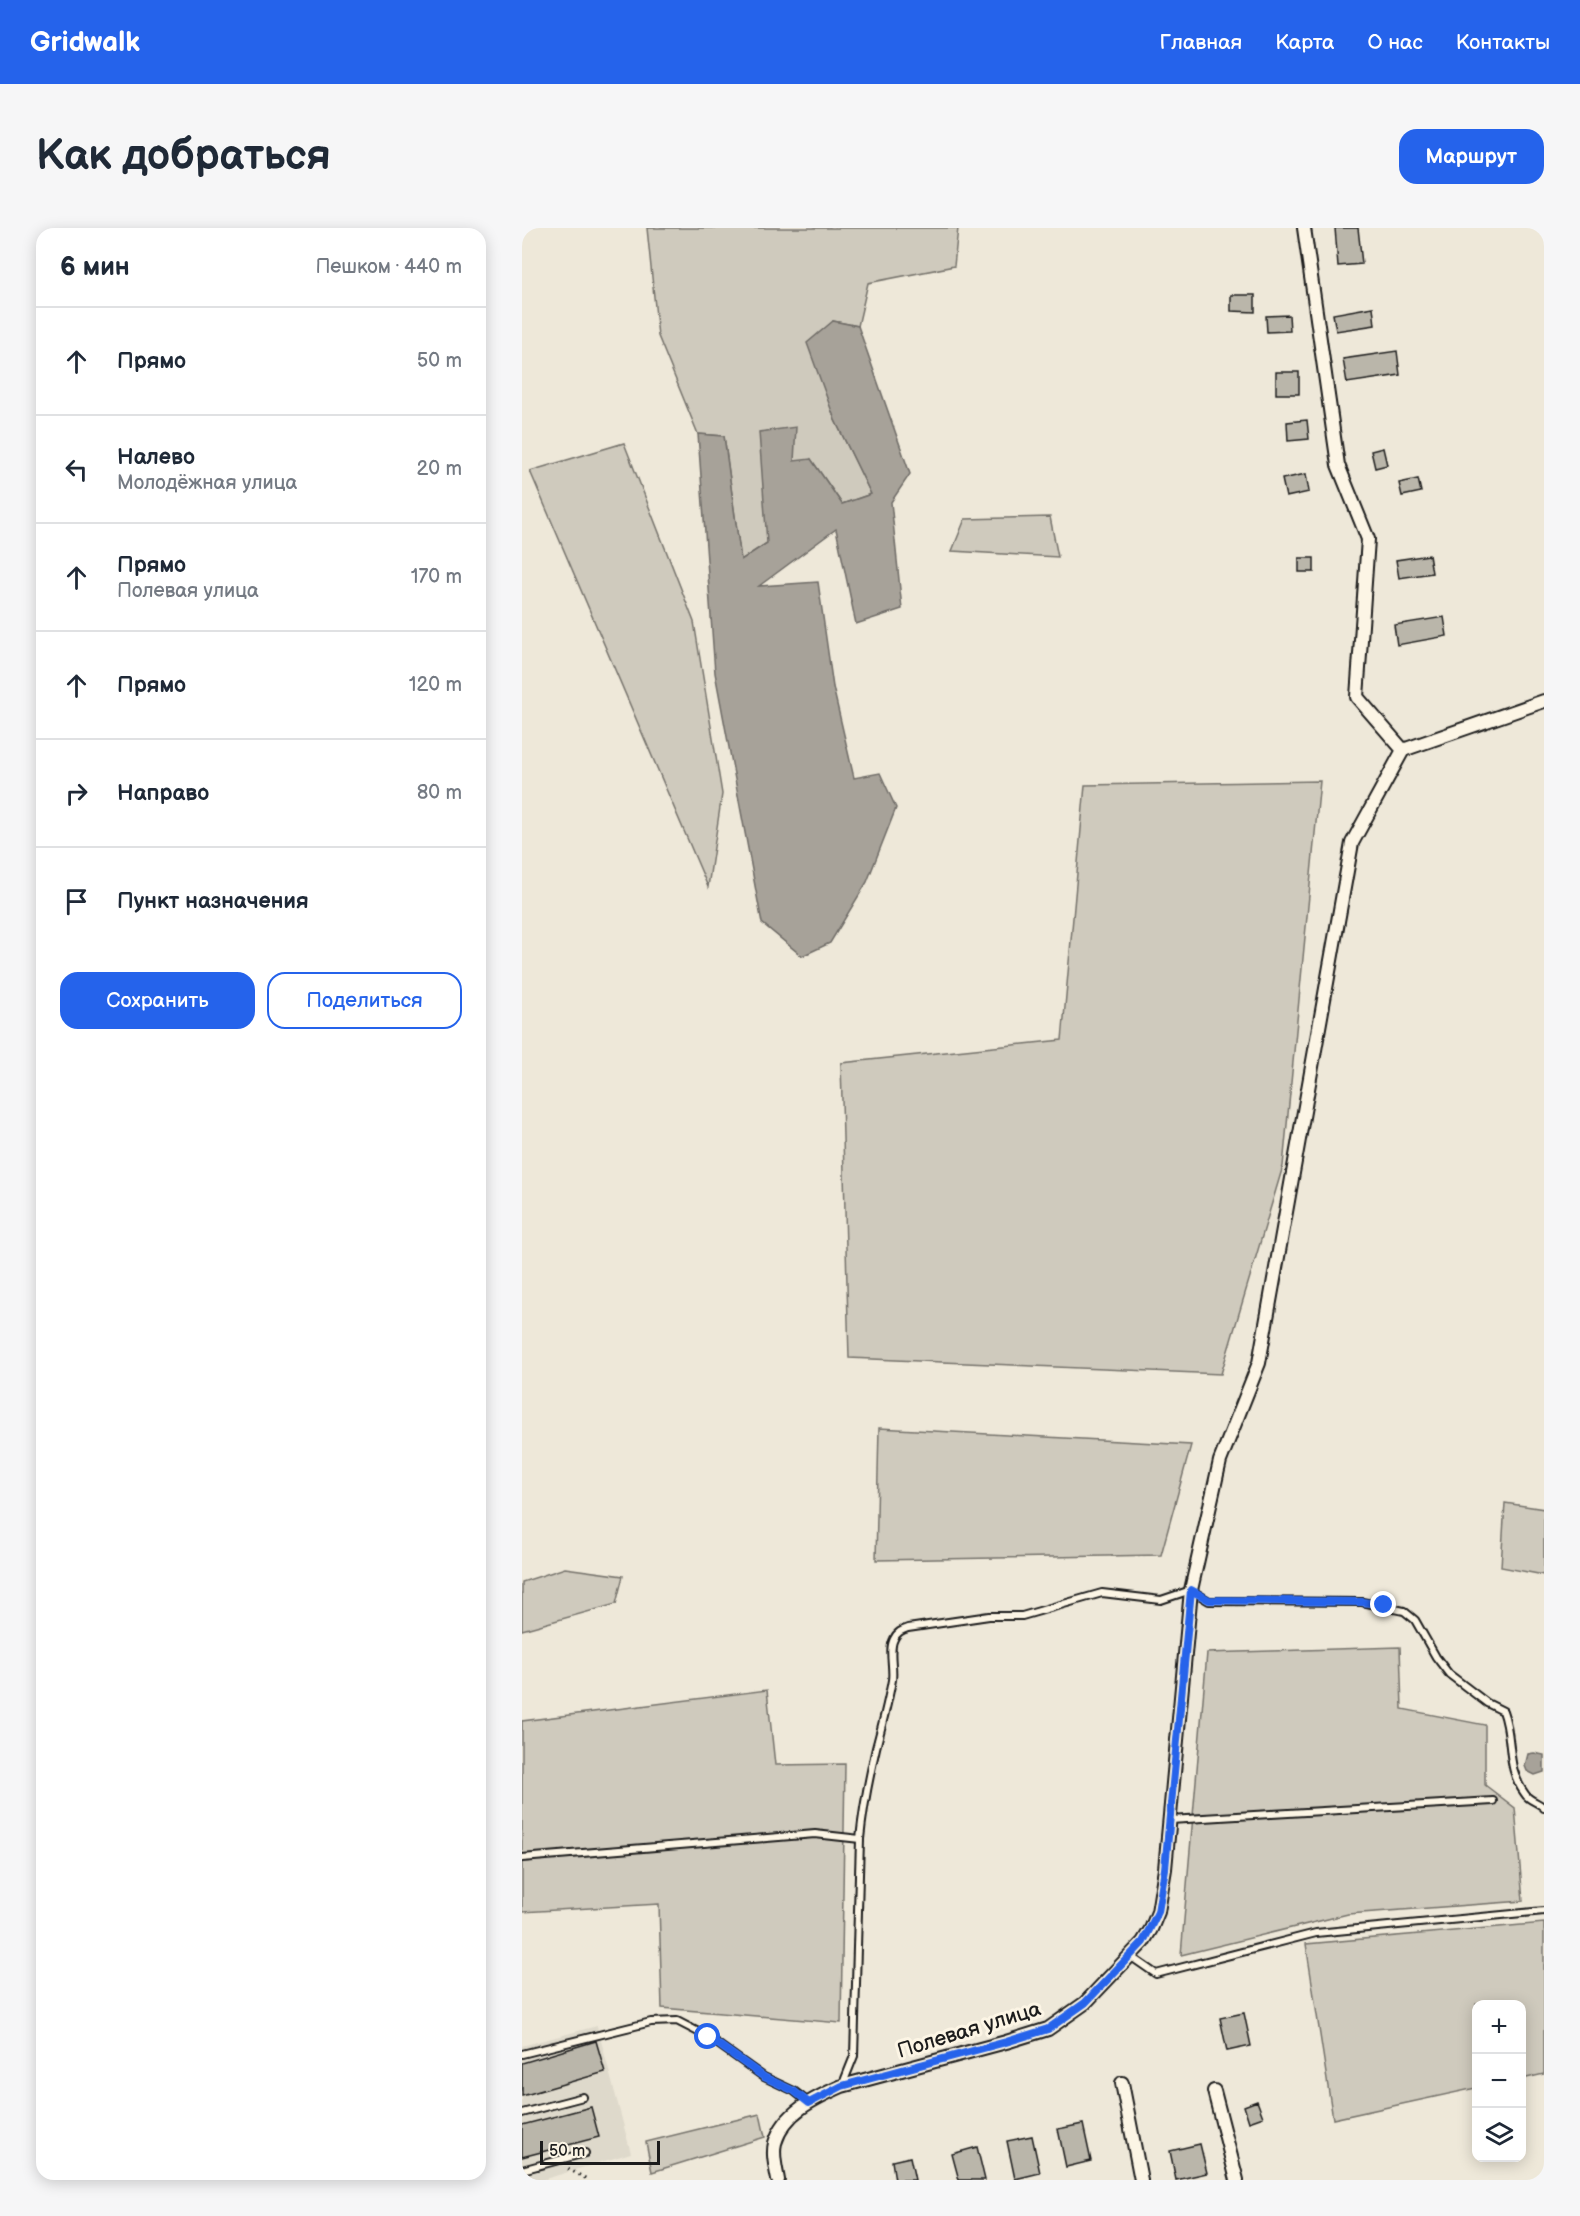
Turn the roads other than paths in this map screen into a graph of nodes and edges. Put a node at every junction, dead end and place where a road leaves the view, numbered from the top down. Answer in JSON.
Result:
{"nodes":[{"id":1,"x":1304,"y":228,"type":"edge"},
{"id":2,"x":1544,"y":701,"type":"edge"},
{"id":3,"x":1403,"y":750,"type":"junction"},
{"id":4,"x":1191,"y":1590,"type":"junction"},
{"id":5,"x":1493,"y":1801,"type":"dead end"},
{"id":6,"x":1544,"y":1808,"type":"edge"},
{"id":7,"x":1170,"y":1820,"type":"junction"},
{"id":8,"x":860,"y":1839,"type":"junction"},
{"id":9,"x":522,"y":1858,"type":"edge"},
{"id":10,"x":1544,"y":1911,"type":"edge"},
{"id":11,"x":1130,"y":1956,"type":"junction"},
{"id":12,"x":522,"y":2054,"type":"edge"},
{"id":13,"x":1122,"y":2083,"type":"dead end"},
{"id":14,"x":842,"y":2086,"type":"junction"},
{"id":15,"x":1214,"y":2091,"type":"dead end"},
{"id":16,"x":584,"y":2097,"type":"dead end"},
{"id":17,"x":809,"y":2103,"type":"junction"},
{"id":18,"x":522,"y":2113,"type":"edge"},
{"id":19,"x":585,"y":2153,"type":"dead end"},
{"id":20,"x":522,"y":2170,"type":"edge"},
{"id":21,"x":778,"y":2180,"type":"edge"},
{"id":22,"x":1142,"y":2180,"type":"edge"},
{"id":23,"x":1237,"y":2180,"type":"edge"}],
"edges":[{"from":1,"to":3,"type":"street"},
{"from":2,"to":3,"type":"street"},
{"from":3,"to":4,"type":"street","name":"Полевая улица"},
{"from":4,"to":6,"type":"lane"},
{"from":4,"to":7,"type":"street","name":"Полевая улица"},
{"from":4,"to":8,"type":"lane"},
{"from":5,"to":7,"type":"lane"},
{"from":7,"to":11,"type":"street","name":"Полевая улица"},
{"from":8,"to":9,"type":"lane"},
{"from":8,"to":14,"type":"lane"},
{"from":10,"to":11,"type":"lane"},
{"from":11,"to":14,"type":"street","name":"Полевая улица"},
{"from":12,"to":17,"type":"lane"},
{"from":13,"to":22,"type":"street"},
{"from":14,"to":17,"type":"street","name":"Полевая улица"},
{"from":15,"to":23,"type":"street"},
{"from":16,"to":18,"type":"lane"},
{"from":17,"to":21,"type":"street","name":"Полевая улица"},
{"from":19,"to":20,"type":"lane"}]}
